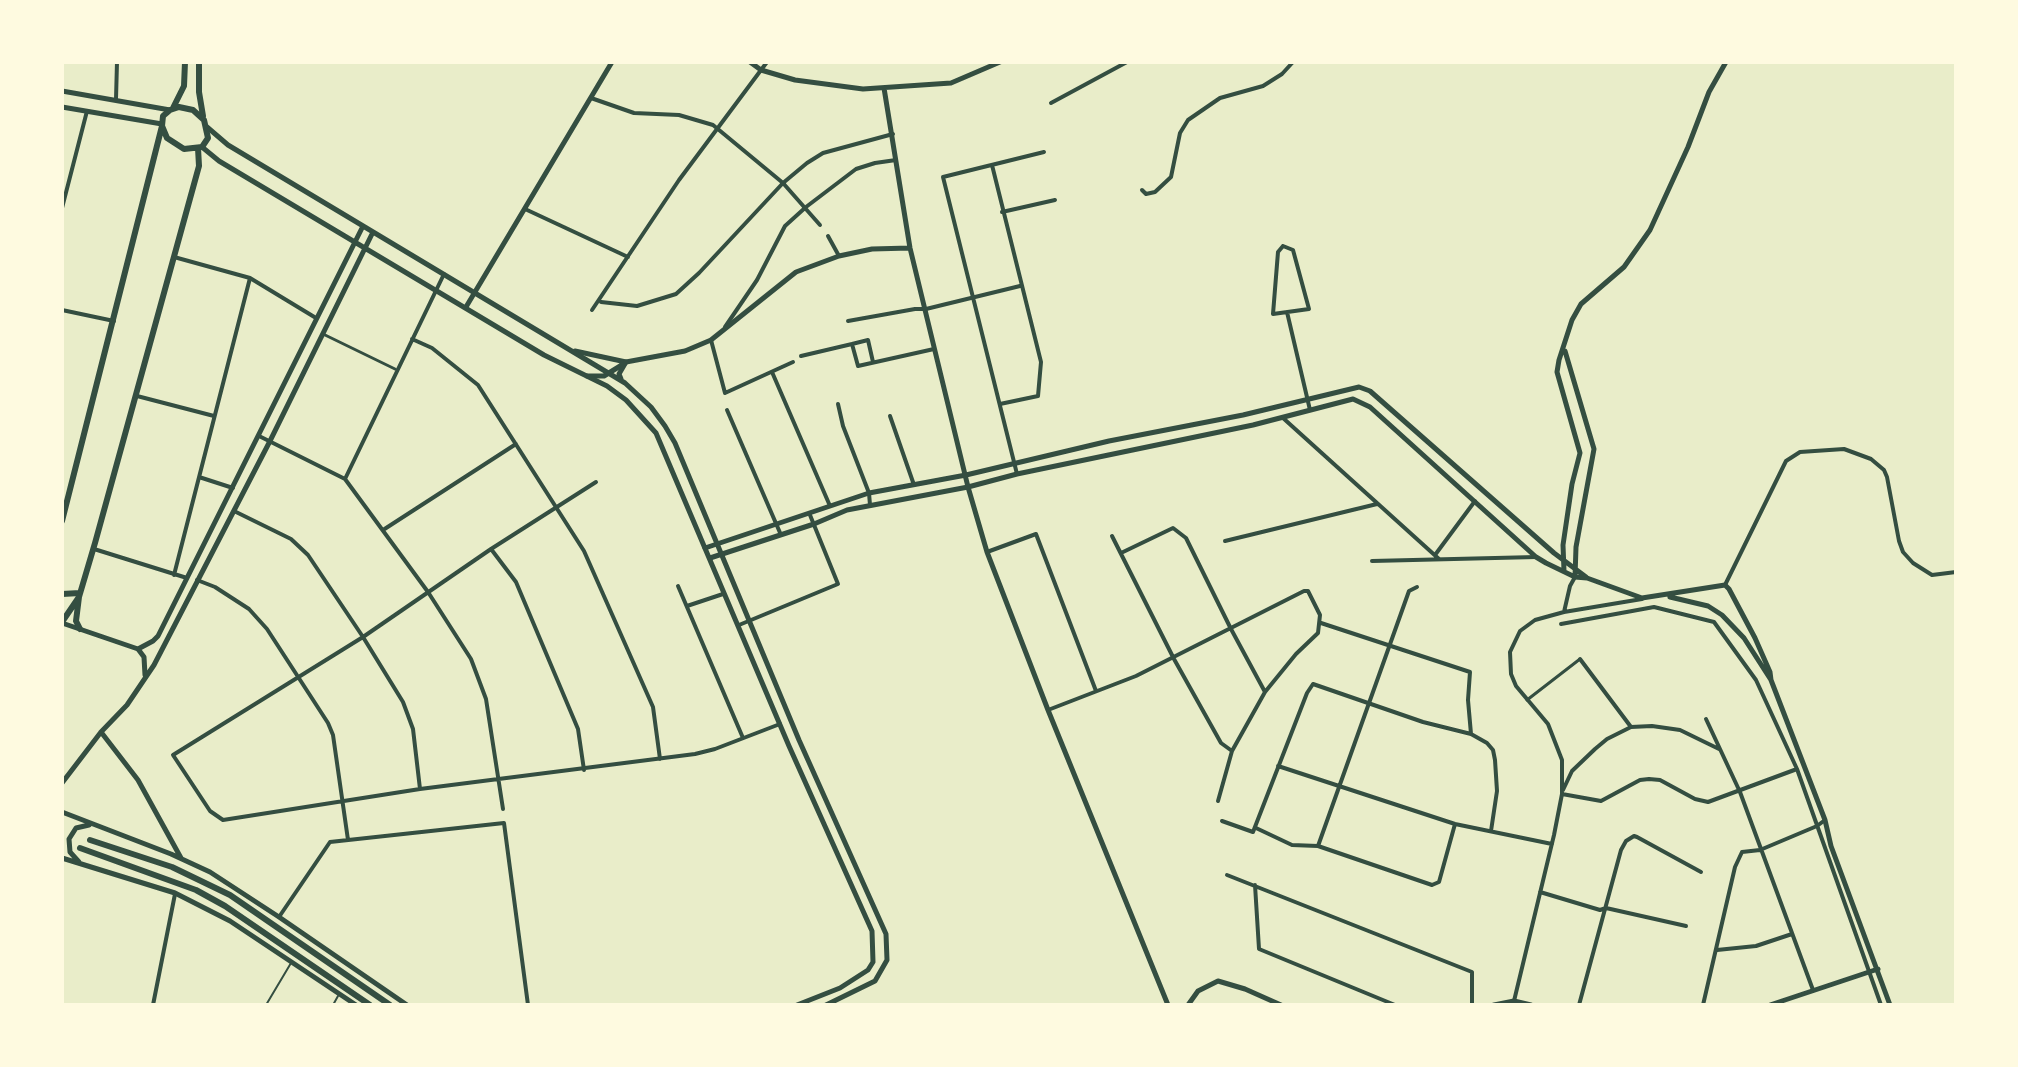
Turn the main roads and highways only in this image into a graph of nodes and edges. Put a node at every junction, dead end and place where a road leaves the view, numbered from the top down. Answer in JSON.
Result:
{"nodes":[{"id":1,"x":185,"y":62,"type":"edge"},
{"id":2,"x":199,"y":62,"type":"edge"},
{"id":3,"x":171,"y":110,"type":"junction"},
{"id":4,"x":206,"y":123,"type":"junction"},
{"id":5,"x":162,"y":125,"type":"junction"},
{"id":6,"x":200,"y":148,"type":"junction"},
{"id":7,"x":62,"y":521,"type":"edge"},
{"id":8,"x":62,"y":594,"type":"edge"},
{"id":9,"x":79,"y":595,"type":"junction"},
{"id":10,"x":62,"y":622,"type":"edge"},
{"id":11,"x":80,"y":629,"type":"road end"},
{"id":12,"x":90,"y":840,"type":"dead end"},
{"id":13,"x":80,"y":848,"type":"dead end"},
{"id":14,"x":370,"y":1005,"type":"edge"},
{"id":15,"x":390,"y":1005,"type":"edge"}],
"edges":[{"from":1,"to":3,"type":"main road"},
{"from":2,"to":4,"type":"main road"},
{"from":3,"to":4,"type":"main road"},
{"from":3,"to":5,"type":"main road"},
{"from":4,"to":6,"type":"main road"},
{"from":5,"to":6,"type":"main road"},
{"from":5,"to":7,"type":"main road"},
{"from":6,"to":9,"type":"main road"},
{"from":8,"to":9,"type":"main road"},
{"from":9,"to":10,"type":"main road"},
{"from":9,"to":11,"type":"main road"},
{"from":12,"to":15,"type":"main road"},
{"from":13,"to":14,"type":"main road"}]}
